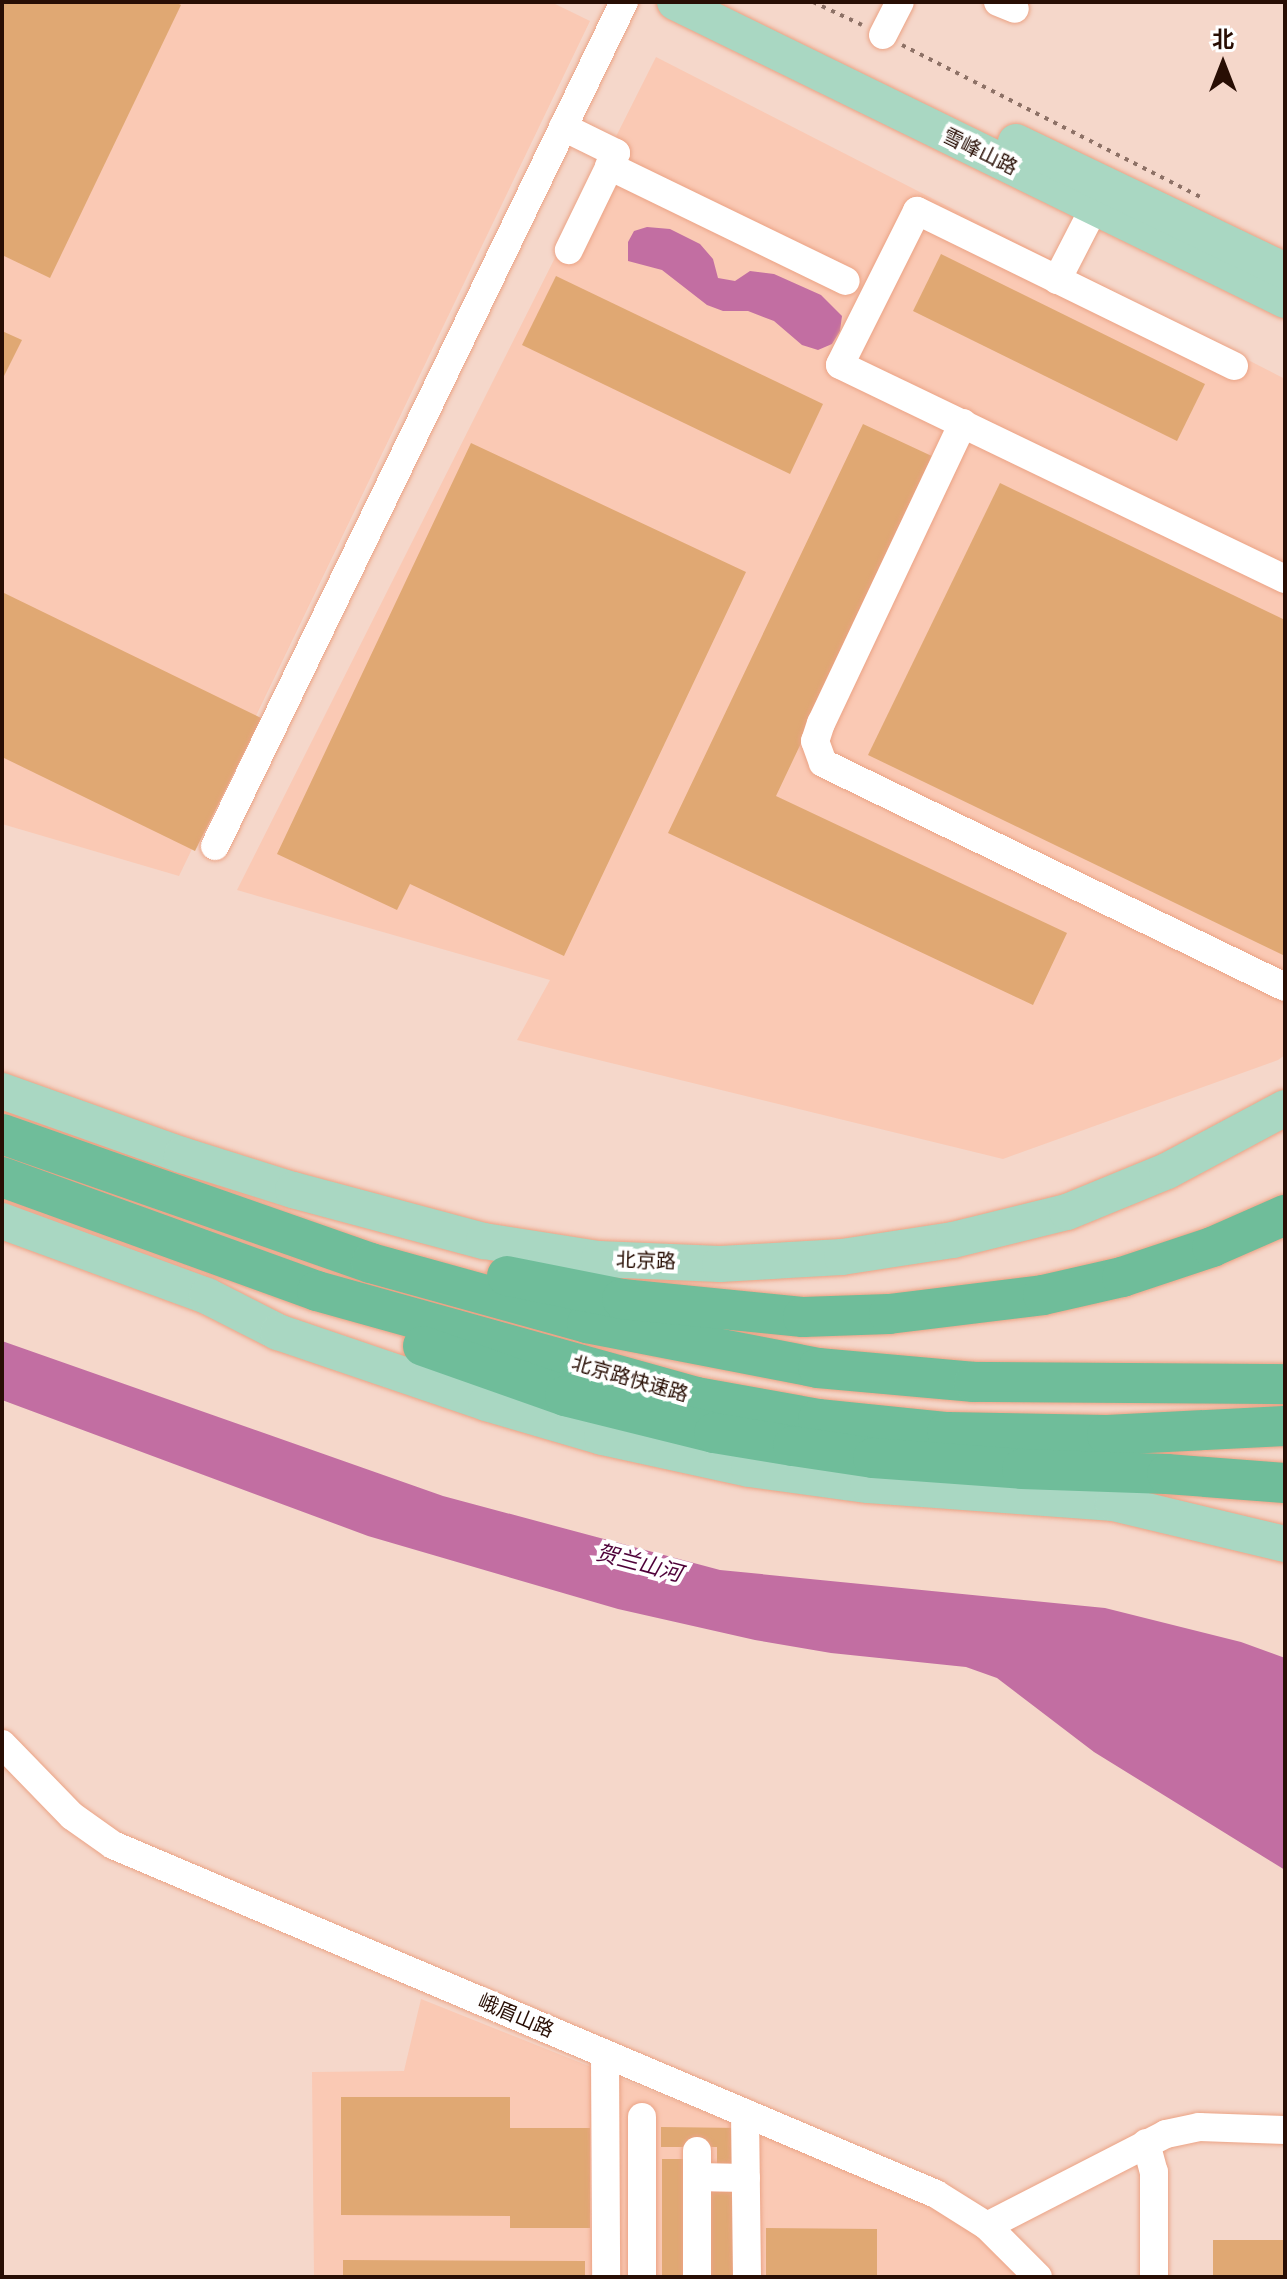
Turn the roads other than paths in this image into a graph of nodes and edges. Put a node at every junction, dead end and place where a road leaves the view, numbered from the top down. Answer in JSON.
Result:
{"nodes":[{"id":1,"x":624,"y":2,"type":"edge"},
{"id":2,"x":675,"y":2,"type":"edge"},
{"id":3,"x":724,"y":2,"type":"edge"},
{"id":4,"x":900,"y":2,"type":"edge"},
{"id":5,"x":883,"y":35,"type":"road end"},
{"id":6,"x":563,"y":127,"type":"junction"},
{"id":7,"x":609,"y":166,"type":"junction"},
{"id":8,"x":1094,"y":208,"type":"junction"},
{"id":9,"x":569,"y":250,"type":"dead end"},
{"id":10,"x":1285,"y":271,"type":"edge"},
{"id":11,"x":1057,"y":280,"type":"junction"},
{"id":12,"x":846,"y":281,"type":"dead end"},
{"id":13,"x":1285,"y":300,"type":"edge"},
{"id":14,"x":1234,"y":366,"type":"dead end"},
{"id":15,"x":963,"y":423,"type":"junction"},
{"id":16,"x":1285,"y":579,"type":"edge"},
{"id":17,"x":215,"y":846,"type":"dead end"},
{"id":18,"x":1285,"y":987,"type":"edge"},
{"id":19,"x":2,"y":1091,"type":"edge"},
{"id":20,"x":1285,"y":1108,"type":"edge"},
{"id":21,"x":2,"y":1134,"type":"edge"},
{"id":22,"x":2,"y":1177,"type":"edge"},
{"id":23,"x":231,"y":1214,"type":"junction"},
{"id":24,"x":1285,"y":1215,"type":"edge"},
{"id":25,"x":2,"y":1221,"type":"edge"},
{"id":26,"x":1285,"y":1384,"type":"edge"},
{"id":27,"x":1285,"y":1426,"type":"edge"},
{"id":28,"x":806,"y":1432,"type":"junction"},
{"id":29,"x":1167,"y":1474,"type":"junction"},
{"id":30,"x":1285,"y":1483,"type":"edge"},
{"id":31,"x":1285,"y":1492,"type":"edge"},
{"id":32,"x":1285,"y":1544,"type":"edge"},
{"id":33,"x":2,"y":1744,"type":"edge"},
{"id":34,"x":605,"y":2054,"type":"junction"},
{"id":35,"x":745,"y":2113,"type":"junction"},
{"id":36,"x":642,"y":2117,"type":"dead end"},
{"id":37,"x":1285,"y":2130,"type":"edge"},
{"id":38,"x":1146,"y":2143,"type":"junction"},
{"id":39,"x":746,"y":2178,"type":"junction"},
{"id":40,"x":987,"y":2226,"type":"junction"},
{"id":41,"x":606,"y":2248,"type":"junction"},
{"id":42,"x":642,"y":2248,"type":"junction"},
{"id":43,"x":606,"y":2277,"type":"edge"},
{"id":44,"x":642,"y":2277,"type":"edge"},
{"id":45,"x":697,"y":2277,"type":"edge"},
{"id":46,"x":747,"y":2277,"type":"edge"},
{"id":47,"x":1038,"y":2277,"type":"edge"},
{"id":48,"x":1154,"y":2277,"type":"edge"}],
"edges":[{"from":1,"to":6,"type":"street"},
{"from":2,"to":8,"type":"main road","name":"雪峰山路"},
{"from":3,"to":10,"type":"main road","name":"雪峰山路"},
{"from":4,"to":5,"type":"street"},
{"from":6,"to":7,"type":"street"},
{"from":6,"to":17,"type":"street"},
{"from":7,"to":9,"type":"street"},
{"from":7,"to":12,"type":"street"},
{"from":8,"to":11,"type":"street"},
{"from":8,"to":13,"type":"main road","name":"雪峰山路"},
{"from":11,"to":14,"type":"street"},
{"from":11,"to":15,"type":"street"},
{"from":15,"to":16,"type":"street"},
{"from":15,"to":18,"type":"street"},
{"from":19,"to":20,"type":"main road","name":"北京路"},
{"from":21,"to":23,"type":"highway","name":"北京路快速路"},
{"from":22,"to":28,"type":"highway"},
{"from":23,"to":24,"type":"highway"},
{"from":23,"to":26,"type":"highway","name":"北京路快速路"},
{"from":25,"to":32,"type":"main road"},
{"from":27,"to":28,"type":"highway"},
{"from":28,"to":29,"type":"highway"},
{"from":29,"to":30,"type":"highway"},
{"from":29,"to":31,"type":"highway"},
{"from":33,"to":34,"type":"street","name":"峨眉山路"},
{"from":34,"to":35,"type":"street","name":"峨眉山路"},
{"from":34,"to":41,"type":"street"},
{"from":35,"to":39,"type":"street"},
{"from":35,"to":40,"type":"street","name":"峨眉山路"},
{"from":36,"to":42,"type":"street"},
{"from":37,"to":38,"type":"street"},
{"from":38,"to":40,"type":"street"},
{"from":38,"to":48,"type":"street"},
{"from":39,"to":45,"type":"street"},
{"from":39,"to":46,"type":"street"},
{"from":40,"to":47,"type":"street","name":"峨眉山路"},
{"from":41,"to":42,"type":"street"},
{"from":41,"to":43,"type":"street"},
{"from":42,"to":44,"type":"street"}]}
